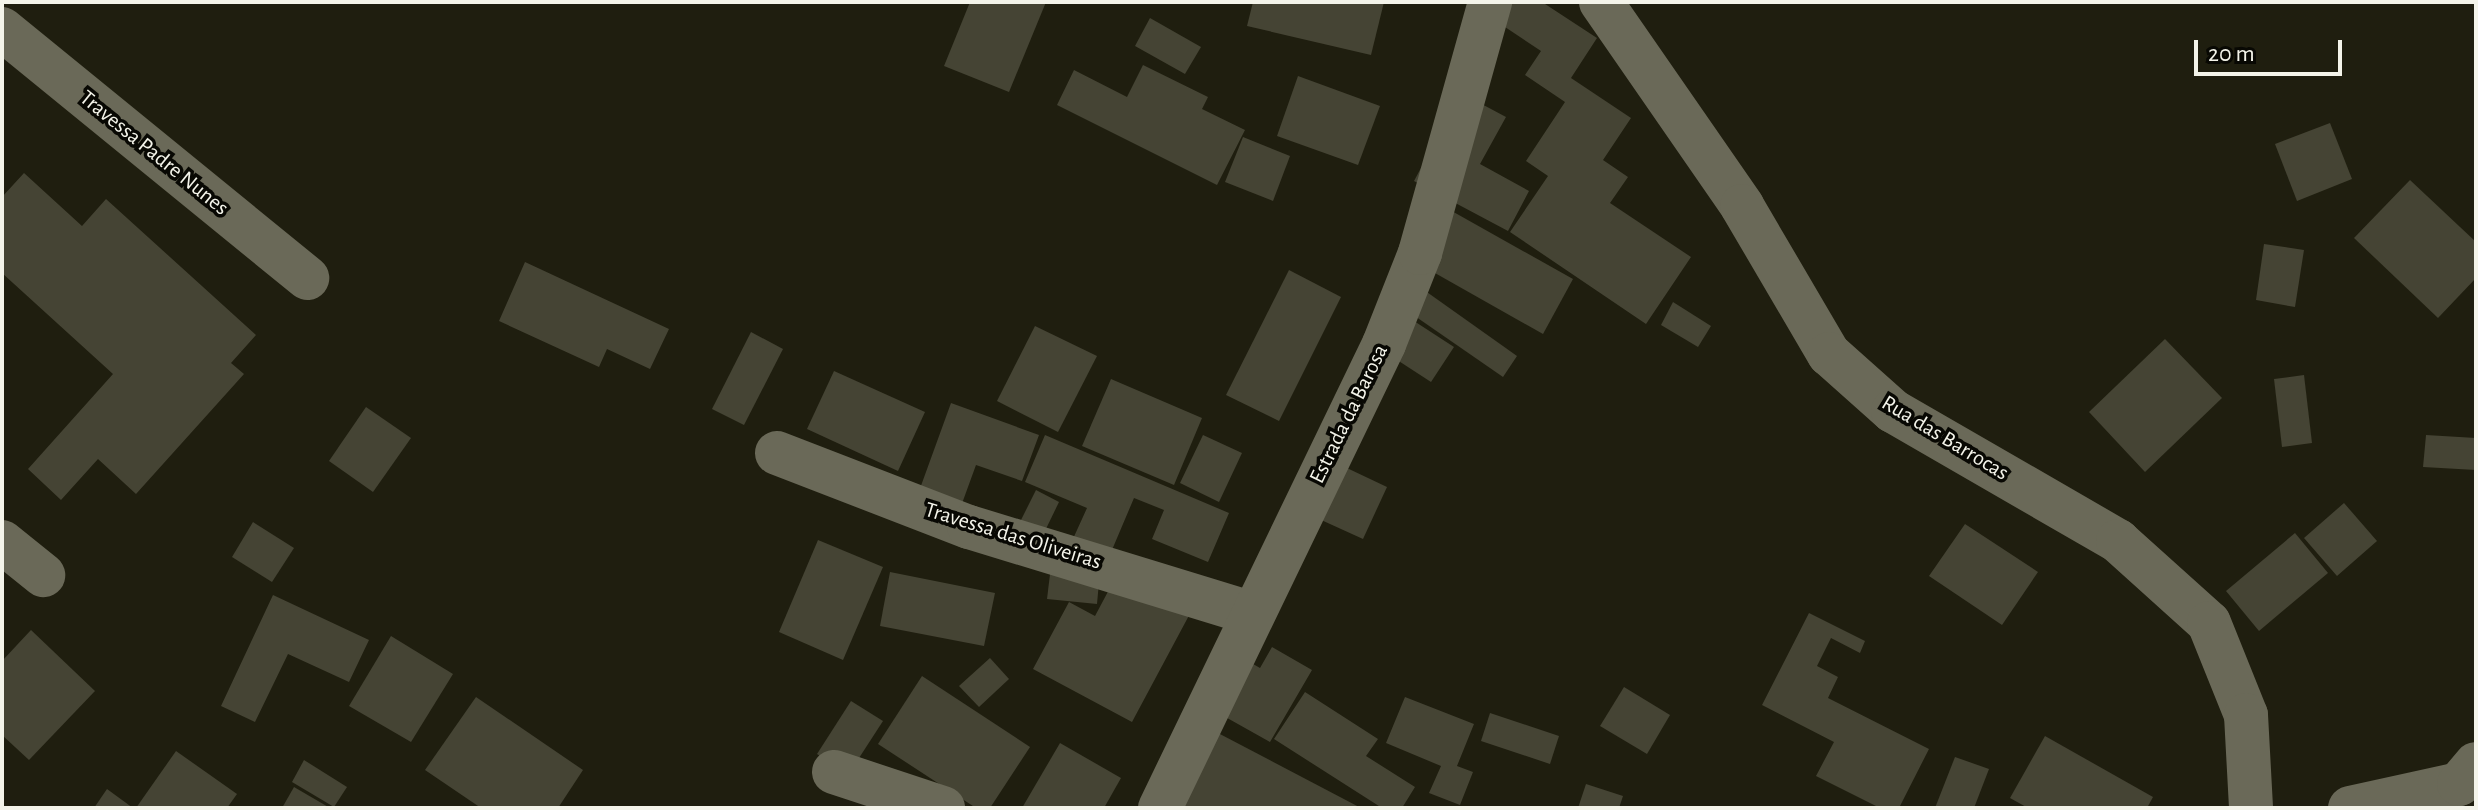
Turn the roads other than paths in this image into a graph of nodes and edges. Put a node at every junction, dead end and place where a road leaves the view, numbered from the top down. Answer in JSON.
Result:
{"nodes":[{"id":1,"x":1490,"y":2,"type":"edge"},
{"id":2,"x":1601,"y":2,"type":"edge"},
{"id":3,"x":2,"y":29,"type":"edge"},
{"id":4,"x":307,"y":278,"type":"dead end"},
{"id":5,"x":777,"y":453,"type":"dead end"},
{"id":6,"x":2,"y":542,"type":"edge"},
{"id":7,"x":43,"y":575,"type":"dead end"},
{"id":8,"x":1251,"y":613,"type":"junction"},
{"id":9,"x":834,"y":772,"type":"dead end"},
{"id":10,"x":2464,"y":785,"type":"edge"},
{"id":11,"x":943,"y":808,"type":"edge"},
{"id":12,"x":1160,"y":808,"type":"edge"},
{"id":13,"x":2251,"y":808,"type":"edge"},
{"id":14,"x":2350,"y":808,"type":"edge"}],
"edges":[{"from":1,"to":8,"type":"street","name":"Estrada da Barosa"},
{"from":2,"to":13,"type":"street","name":"Rua das Barrocas"},
{"from":3,"to":4,"type":"street","name":"Travessa Padre Nunes"},
{"from":5,"to":8,"type":"street","name":"Travessa das Oliveiras"},
{"from":6,"to":7,"type":"street"},
{"from":8,"to":12,"type":"street","name":"Estrada da Barosa"},
{"from":9,"to":11,"type":"street"},
{"from":10,"to":14,"type":"street"}]}
